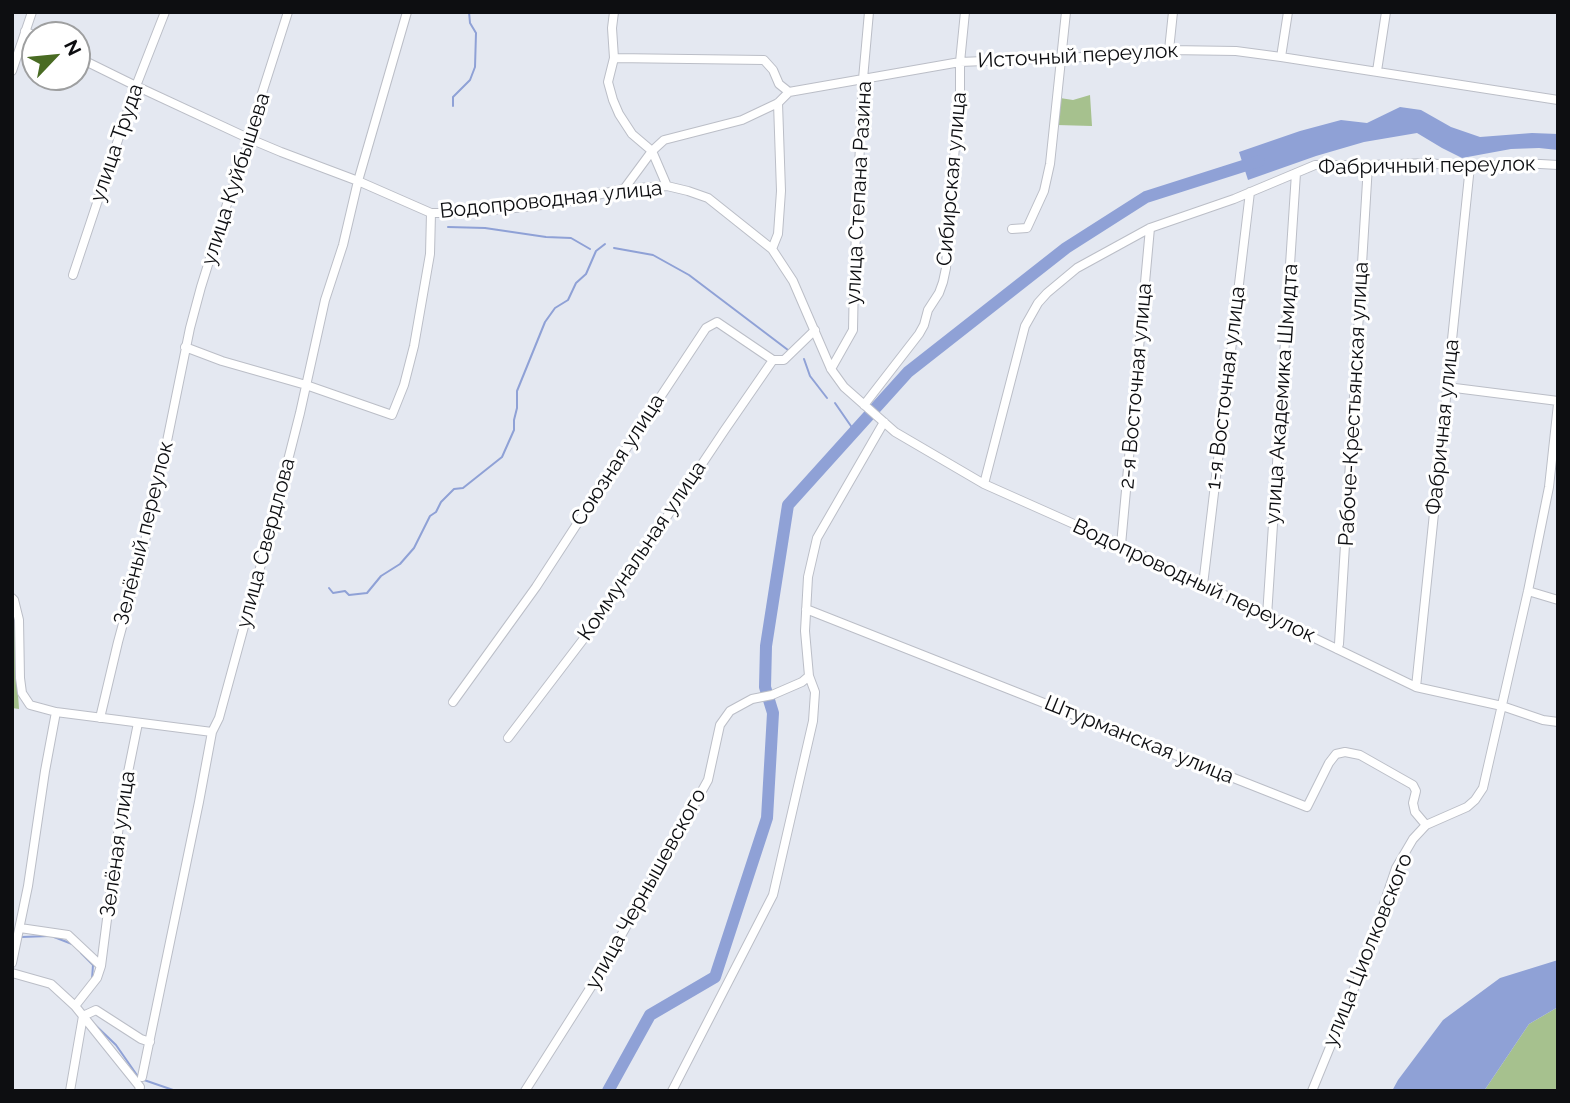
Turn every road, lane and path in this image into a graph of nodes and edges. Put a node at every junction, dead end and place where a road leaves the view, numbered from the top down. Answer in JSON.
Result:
{"nodes":[{"id":1,"x":165,"y":12,"type":"edge"},
{"id":2,"x":288,"y":12,"type":"edge"},
{"id":3,"x":407,"y":12,"type":"edge"},
{"id":4,"x":614,"y":12,"type":"edge"},
{"id":5,"x":869,"y":12,"type":"edge"},
{"id":6,"x":965,"y":12,"type":"edge"},
{"id":7,"x":1066,"y":12,"type":"edge"},
{"id":8,"x":1173,"y":12,"type":"edge"},
{"id":9,"x":1288,"y":12,"type":"edge"},
{"id":10,"x":1386,"y":12,"type":"edge"},
{"id":11,"x":21,"y":43,"type":"edge"},
{"id":12,"x":1169,"y":50,"type":"junction"},
{"id":13,"x":1061,"y":57,"type":"junction"},
{"id":14,"x":1281,"y":57,"type":"junction"},
{"id":15,"x":614,"y":58,"type":"junction"},
{"id":16,"x":960,"y":62,"type":"junction"},
{"id":17,"x":91,"y":64,"type":"edge"},
{"id":18,"x":12,"y":71,"type":"edge"},
{"id":19,"x":1377,"y":71,"type":"junction"},
{"id":20,"x":863,"y":79,"type":"junction"},
{"id":21,"x":136,"y":86,"type":"junction"},
{"id":22,"x":789,"y":92,"type":"junction"},
{"id":23,"x":1558,"y":100,"type":"edge"},
{"id":24,"x":779,"y":103,"type":"junction"},
{"id":25,"x":250,"y":139,"type":"junction"},
{"id":26,"x":652,"y":151,"type":"junction"},
{"id":27,"x":1368,"y":165,"type":"junction"},
{"id":28,"x":1558,"y":165,"type":"edge"},
{"id":29,"x":1470,"y":166,"type":"junction"},
{"id":30,"x":1296,"y":173,"type":"junction"},
{"id":31,"x":358,"y":181,"type":"junction"},
{"id":32,"x":667,"y":187,"type":"junction"},
{"id":33,"x":624,"y":189,"type":"junction"},
{"id":34,"x":1250,"y":192,"type":"junction"},
{"id":35,"x":431,"y":214,"type":"junction"},
{"id":36,"x":1150,"y":228,"type":"junction"},
{"id":37,"x":1012,"y":229,"type":"dead end"},
{"id":38,"x":772,"y":249,"type":"junction"},
{"id":39,"x":73,"y":275,"type":"dead end"},
{"id":40,"x":815,"y":330,"type":"junction"},
{"id":41,"x":185,"y":347,"type":"junction"},
{"id":42,"x":773,"y":360,"type":"junction"},
{"id":43,"x":831,"y":369,"type":"junction"},
{"id":44,"x":306,"y":384,"type":"junction"},
{"id":45,"x":1447,"y":387,"type":"junction"},
{"id":46,"x":1558,"y":404,"type":"edge"},
{"id":47,"x":864,"y":405,"type":"junction"},
{"id":48,"x":884,"y":422,"type":"junction"},
{"id":49,"x":895,"y":432,"type":"joint"},
{"id":50,"x":984,"y":484,"type":"junction"},
{"id":51,"x":1121,"y":545,"type":"junction"},
{"id":52,"x":1203,"y":585,"type":"junction"},
{"id":53,"x":1528,"y":591,"type":"junction"},
{"id":54,"x":12,"y":598,"type":"edge"},
{"id":55,"x":1558,"y":600,"type":"edge"},
{"id":56,"x":806,"y":609,"type":"junction"},
{"id":57,"x":1267,"y":617,"type":"junction"},
{"id":58,"x":1338,"y":647,"type":"junction"},
{"id":59,"x":808,"y":676,"type":"junction"},
{"id":60,"x":1416,"y":687,"type":"junction"},
{"id":61,"x":453,"y":702,"type":"dead end"},
{"id":62,"x":1502,"y":706,"type":"junction"},
{"id":63,"x":56,"y":712,"type":"junction"},
{"id":64,"x":100,"y":718,"type":"junction"},
{"id":65,"x":1558,"y":722,"type":"edge"},
{"id":66,"x":138,"y":723,"type":"junction"},
{"id":67,"x":212,"y":732,"type":"junction"},
{"id":68,"x":508,"y":738,"type":"dead end"},
{"id":69,"x":1426,"y":825,"type":"junction"},
{"id":70,"x":20,"y":928,"type":"junction"},
{"id":71,"x":12,"y":963,"type":"edge"},
{"id":72,"x":101,"y":966,"type":"junction"},
{"id":73,"x":12,"y":973,"type":"edge"},
{"id":74,"x":75,"y":1006,"type":"junction"},
{"id":75,"x":87,"y":1013,"type":"junction"},
{"id":76,"x":150,"y":1042,"type":"junction"},
{"id":77,"x":142,"y":1077,"type":"dead end"},
{"id":78,"x":140,"y":1089,"type":"edge"},
{"id":79,"x":70,"y":1091,"type":"edge"},
{"id":80,"x":525,"y":1091,"type":"edge"},
{"id":81,"x":672,"y":1091,"type":"edge"},
{"id":82,"x":1312,"y":1091,"type":"edge"}],
"edges":[{"from":1,"to":21,"type":"street","name":"улица Труда"},
{"from":2,"to":25,"type":"street","name":"улица Куйбышева"},
{"from":3,"to":31,"type":"street","name":"улица Свердлова"},
{"from":4,"to":15,"type":"street"},
{"from":5,"to":20,"type":"street","name":"улица Степана Разина"},
{"from":6,"to":16,"type":"street","name":"Сибирская улица"},
{"from":7,"to":13,"type":"street"},
{"from":8,"to":12,"type":"street"},
{"from":9,"to":14,"type":"street"},
{"from":10,"to":19,"type":"street"},
{"from":11,"to":18,"type":"street"},
{"from":12,"to":13,"type":"street","name":"Источный переулок"},
{"from":12,"to":14,"type":"street","name":"Источный переулок"},
{"from":13,"to":16,"type":"street","name":"Источный переулок"},
{"from":13,"to":37,"type":"street"},
{"from":14,"to":19,"type":"street","name":"Источный переулок"},
{"from":15,"to":22,"type":"street"},
{"from":15,"to":26,"type":"street"},
{"from":16,"to":20,"type":"street","name":"Источный переулок"},
{"from":16,"to":47,"type":"street","name":"Сибирская улица"},
{"from":17,"to":21,"type":"street","name":"Водопроводная улица"},
{"from":19,"to":23,"type":"street","name":"Источный переулок"},
{"from":20,"to":22,"type":"street","name":"Источный переулок"},
{"from":20,"to":43,"type":"street","name":"улица Степана Разина"},
{"from":21,"to":25,"type":"street","name":"Водопроводная улица"},
{"from":21,"to":39,"type":"street","name":"улица Труда"},
{"from":22,"to":24,"type":"street"},
{"from":24,"to":26,"type":"street"},
{"from":24,"to":38,"type":"street"},
{"from":25,"to":31,"type":"street","name":"Водопроводная улица"},
{"from":25,"to":41,"type":"street","name":"улица Куйбышева"},
{"from":26,"to":32,"type":"street"},
{"from":26,"to":33,"type":"street"},
{"from":27,"to":29,"type":"street","name":"Фабричный переулок"},
{"from":27,"to":30,"type":"street","name":"Фабричный переулок"},
{"from":27,"to":58,"type":"street","name":"Рабоче-Крестьянская улица"},
{"from":28,"to":29,"type":"street","name":"Фабричный переулок"},
{"from":29,"to":45,"type":"street","name":"Фабричная улица"},
{"from":30,"to":34,"type":"street","name":"Фабричный переулок"},
{"from":30,"to":57,"type":"street","name":"улица Академика Шмидта"},
{"from":31,"to":35,"type":"street","name":"Водопроводная улица"},
{"from":31,"to":44,"type":"street","name":"улица Свердлова"},
{"from":32,"to":33,"type":"street","name":"Водопроводная улица"},
{"from":32,"to":38,"type":"street","name":"Водопроводная улица"},
{"from":33,"to":35,"type":"street","name":"Водопроводная улица"},
{"from":34,"to":36,"type":"street","name":"Фабричный переулок"},
{"from":34,"to":52,"type":"street","name":"1-я Восточная улица"},
{"from":35,"to":44,"type":"street"},
{"from":36,"to":50,"type":"street","name":"Фабричный переулок"},
{"from":36,"to":51,"type":"street","name":"2-я Восточная улица"},
{"from":38,"to":40,"type":"street","name":"Водопроводная улица"},
{"from":40,"to":42,"type":"street"},
{"from":40,"to":43,"type":"street","name":"Водопроводная улица"},
{"from":41,"to":44,"type":"street"},
{"from":41,"to":64,"type":"street","name":"Зелёный переулок"},
{"from":42,"to":61,"type":"street","name":"Союзная улица"},
{"from":42,"to":68,"type":"street","name":"Коммунальная улица"},
{"from":43,"to":47,"type":"street","name":"Водопроводная улица"},
{"from":44,"to":67,"type":"street","name":"улица Свердлова"},
{"from":45,"to":46,"type":"street"},
{"from":45,"to":60,"type":"street","name":"Фабричная улица"},
{"from":46,"to":53,"type":"street","name":"улица Циолковского"},
{"from":47,"to":48,"type":"street","name":"Водопроводная улица"},
{"from":48,"to":49,"type":"street","name":"Водопроводная улица"},
{"from":48,"to":56,"type":"street"},
{"from":49,"to":50,"type":"street","name":"Водопроводный переулок"},
{"from":50,"to":51,"type":"street","name":"Водопроводный переулок"},
{"from":51,"to":52,"type":"street","name":"Водопроводный переулок"},
{"from":52,"to":57,"type":"street","name":"Водопроводный переулок"},
{"from":53,"to":55,"type":"street"},
{"from":53,"to":62,"type":"street","name":"улица Циолковского"},
{"from":54,"to":63,"type":"street"},
{"from":56,"to":59,"type":"street"},
{"from":56,"to":69,"type":"street","name":"Штурманская улица"},
{"from":57,"to":58,"type":"street","name":"Водопроводный переулок"},
{"from":58,"to":60,"type":"street","name":"Водопроводный переулок"},
{"from":59,"to":80,"type":"street","name":"улица Чернышевского"},
{"from":59,"to":81,"type":"street"},
{"from":60,"to":62,"type":"street","name":"Водопроводный переулок"},
{"from":62,"to":65,"type":"street","name":"Водопроводный переулок"},
{"from":62,"to":69,"type":"street","name":"улица Циолковского"},
{"from":63,"to":64,"type":"street"},
{"from":63,"to":70,"type":"street"},
{"from":64,"to":66,"type":"street"},
{"from":66,"to":67,"type":"street"},
{"from":66,"to":72,"type":"street","name":"Зелёная улица"},
{"from":67,"to":76,"type":"street","name":"улица Свердлова"},
{"from":69,"to":82,"type":"street","name":"улица Циолковского"},
{"from":70,"to":71,"type":"street"},
{"from":70,"to":72,"type":"street"},
{"from":72,"to":74,"type":"street"},
{"from":73,"to":74,"type":"street"},
{"from":74,"to":75,"type":"street"},
{"from":75,"to":76,"type":"street"},
{"from":75,"to":78,"type":"street"},
{"from":75,"to":79,"type":"street"},
{"from":76,"to":77,"type":"street","name":"улица Свердлова"}]}
